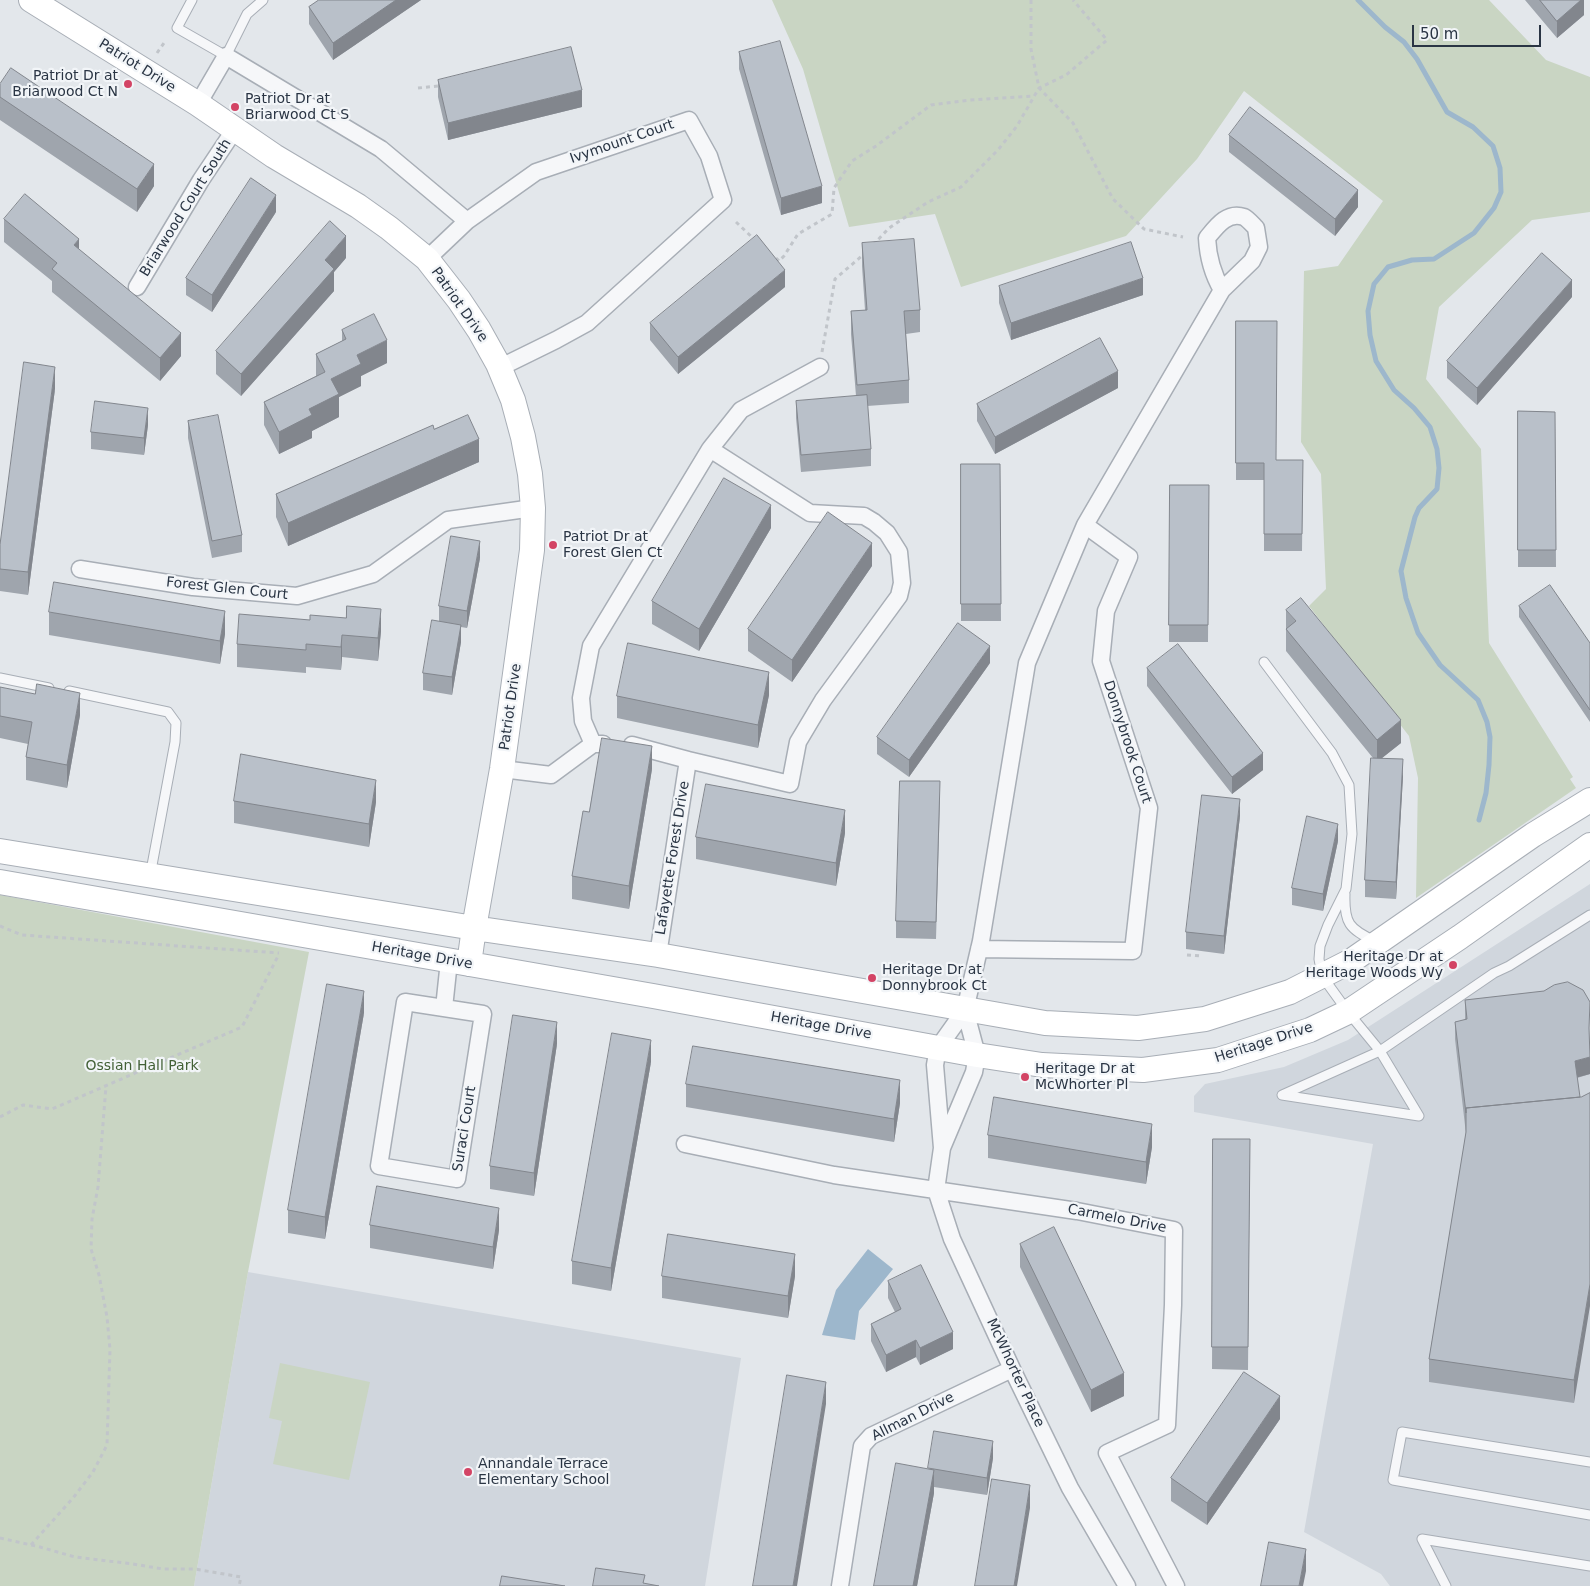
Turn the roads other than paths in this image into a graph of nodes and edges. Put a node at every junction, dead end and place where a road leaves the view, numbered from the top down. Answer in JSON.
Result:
{"nodes":[{"id":1,"x":31,"y":0,"type":"edge"},
{"id":2,"x":192,"y":0,"type":"edge"},
{"id":3,"x":264,"y":0,"type":"edge"},
{"id":4,"x":226,"y":56,"type":"junction"},
{"id":5,"x":198,"y":104,"type":"junction"},
{"id":6,"x":235,"y":129,"type":"junction"},
{"id":7,"x":467,"y":221,"type":"junction"},
{"id":8,"x":427,"y":259,"type":"junction"},
{"id":9,"x":137,"y":287,"type":"dead end"},
{"id":10,"x":1222,"y":290,"type":"dead end"},
{"id":11,"x":821,"y":360,"type":"road end"},
{"id":12,"x":499,"y":368,"type":"junction"},
{"id":13,"x":710,"y":449,"type":"junction"},
{"id":14,"x":533,"y":508,"type":"junction"},
{"id":15,"x":1085,"y":525,"type":"junction"},
{"id":16,"x":80,"y":569,"type":"dead end"},
{"id":17,"x":1264,"y":662,"type":"dead end"},
{"id":18,"x":0,"y":678,"type":"edge"},
{"id":19,"x":593,"y":744,"type":"junction"},
{"id":20,"x":688,"y":760,"type":"junction"},
{"id":21,"x":502,"y":769,"type":"junction"},
{"id":22,"x":1590,"y":800,"type":"edge"},
{"id":23,"x":1590,"y":845,"type":"edge"},
{"id":24,"x":0,"y":851,"type":"edge"},
{"id":25,"x":150,"y":876,"type":"junction"},
{"id":26,"x":0,"y":882,"type":"edge"},
{"id":27,"x":1346,"y":889,"type":"junction"},
{"id":28,"x":1590,"y":915,"type":"edge"},
{"id":29,"x":474,"y":928,"type":"junction"},
{"id":30,"x":1378,"y":942,"type":"junction"},
{"id":31,"x":979,"y":949,"type":"junction"},
{"id":32,"x":658,"y":955,"type":"junction"},
{"id":33,"x":459,"y":962,"type":"junction"},
{"id":34,"x":1322,"y":976,"type":"junction"},
{"id":35,"x":444,"y":1008,"type":"junction"},
{"id":36,"x":965,"y":1010,"type":"junction"},
{"id":37,"x":1348,"y":1012,"type":"junction"},
{"id":38,"x":938,"y":1048,"type":"junction"},
{"id":39,"x":1380,"y":1051,"type":"junction"},
{"id":40,"x":977,"y":1054,"type":"junction"},
{"id":41,"x":685,"y":1144,"type":"dead end"},
{"id":42,"x":942,"y":1148,"type":"junction"},
{"id":43,"x":936,"y":1190,"type":"junction"},
{"id":44,"x":1012,"y":1369,"type":"junction"},
{"id":45,"x":1590,"y":1462,"type":"edge"},
{"id":46,"x":1590,"y":1515,"type":"edge"},
{"id":47,"x":1590,"y":1566,"type":"edge"},
{"id":48,"x":840,"y":1586,"type":"edge"},
{"id":49,"x":1128,"y":1586,"type":"edge"},
{"id":50,"x":1176,"y":1586,"type":"edge"},
{"id":51,"x":1446,"y":1586,"type":"edge"}],
"edges":[{"from":1,"to":5,"type":"street","name":"Patriot Drive"},
{"from":2,"to":4,"type":"lane"},
{"from":3,"to":4,"type":"lane"},
{"from":4,"to":5,"type":"street"},
{"from":4,"to":7,"type":"street"},
{"from":5,"to":6,"type":"street","name":"Patriot Drive"},
{"from":6,"to":8,"type":"street","name":"Patriot Drive"},
{"from":6,"to":9,"type":"street","name":"Briarwood Court South"},
{"from":7,"to":8,"type":"street","name":"Ivymount Court"},
{"from":7,"to":12,"type":"street","name":"Ivymount Court"},
{"from":8,"to":12,"type":"street","name":"Patriot Drive"},
{"from":10,"to":15,"type":"street"},
{"from":11,"to":13,"type":"street"},
{"from":12,"to":14,"type":"street","name":"Patriot Drive"},
{"from":13,"to":19,"type":"street"},
{"from":13,"to":20,"type":"street","name":"Lafayette Forest Drive"},
{"from":14,"to":16,"type":"street","name":"Forest Glen Court"},
{"from":14,"to":21,"type":"street","name":"Patriot Drive"},
{"from":15,"to":31,"type":"street"},
{"from":15,"to":31,"type":"street","name":"Donnybrook Court"},
{"from":17,"to":27,"type":"lane"},
{"from":18,"to":25,"type":"lane"},
{"from":19,"to":20,"type":"street","name":"Lafayette Forest Drive"},
{"from":19,"to":21,"type":"street"},
{"from":20,"to":32,"type":"street","name":"Lafayette Forest Drive"},
{"from":21,"to":29,"type":"street","name":"Patriot Drive"},
{"from":22,"to":30,"type":"street"},
{"from":23,"to":37,"type":"street","name":"Heritage Drive"},
{"from":24,"to":25,"type":"street"},
{"from":25,"to":29,"type":"street"},
{"from":26,"to":33,"type":"street","name":"Heritage Drive"},
{"from":27,"to":30,"type":"lane"},
{"from":27,"to":34,"type":"lane"},
{"from":28,"to":39,"type":"lane"},
{"from":29,"to":32,"type":"street"},
{"from":29,"to":33,"type":"street","name":"Patriot Drive"},
{"from":30,"to":34,"type":"street"},
{"from":31,"to":36,"type":"street"},
{"from":32,"to":36,"type":"street"},
{"from":33,"to":35,"type":"street"},
{"from":33,"to":38,"type":"street","name":"Heritage Drive"},
{"from":34,"to":36,"type":"street"},
{"from":34,"to":37,"type":"lane"},
{"from":35,"to":35,"type":"street","name":"Suraci Court"},
{"from":36,"to":38,"type":"street","name":"McWhorter Place"},
{"from":36,"to":40,"type":"street","name":"McWhorter Place"},
{"from":37,"to":39,"type":"lane"},
{"from":37,"to":40,"type":"street","name":"Heritage Drive"},
{"from":38,"to":40,"type":"street","name":"Heritage Drive"},
{"from":38,"to":42,"type":"street","name":"McWhorter Place"},
{"from":39,"to":39,"type":"lane"},
{"from":40,"to":42,"type":"street","name":"McWhorter Place"},
{"from":41,"to":43,"type":"street","name":"Carmelo Drive"},
{"from":42,"to":43,"type":"street","name":"McWhorter Place"},
{"from":43,"to":44,"type":"street","name":"McWhorter Place"},
{"from":43,"to":50,"type":"street","name":"Carmelo Drive"},
{"from":44,"to":48,"type":"street","name":"Allman Drive"},
{"from":44,"to":49,"type":"street","name":"McWhorter Place"},
{"from":45,"to":46,"type":"lane"},
{"from":47,"to":51,"type":"lane"}]}
